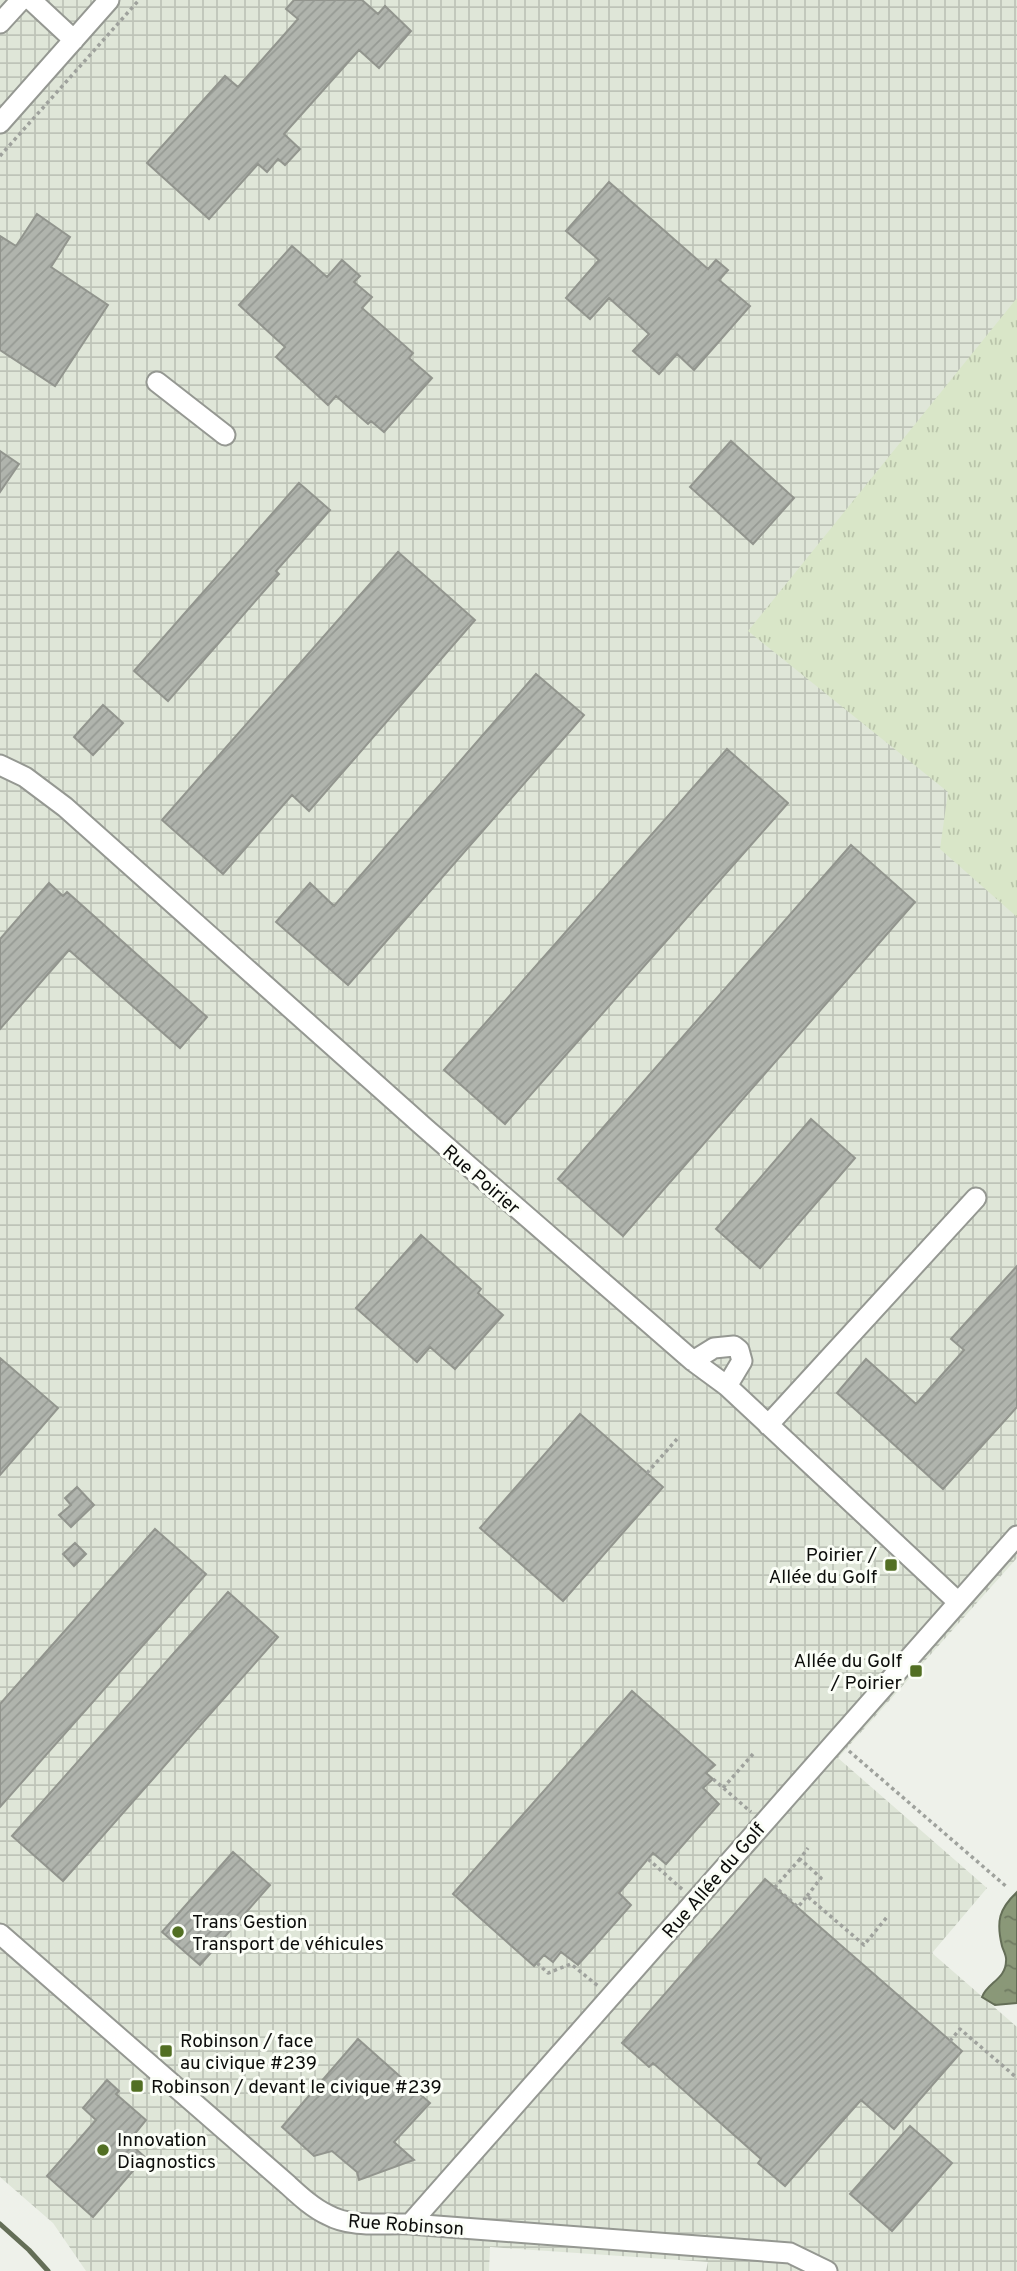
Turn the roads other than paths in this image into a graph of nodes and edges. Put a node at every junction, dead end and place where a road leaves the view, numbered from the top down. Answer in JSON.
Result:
{"nodes":[{"id":1,"x":21,"y":0,"type":"edge"},
{"id":2,"x":31,"y":0,"type":"edge"},
{"id":3,"x":110,"y":0,"type":"edge"},
{"id":4,"x":0,"y":23,"type":"edge"},
{"id":5,"x":74,"y":40,"type":"junction"},
{"id":6,"x":0,"y":123,"type":"edge"},
{"id":7,"x":157,"y":383,"type":"dead end"},
{"id":8,"x":225,"y":435,"type":"dead end"},
{"id":9,"x":0,"y":765,"type":"edge"},
{"id":10,"x":976,"y":1198,"type":"dead end"},
{"id":11,"x":693,"y":1361,"type":"junction"},
{"id":12,"x":727,"y":1386,"type":"junction"},
{"id":13,"x":768,"y":1426,"type":"junction"},
{"id":14,"x":1017,"y":1536,"type":"edge"},
{"id":15,"x":958,"y":1602,"type":"junction"},
{"id":16,"x":0,"y":1934,"type":"edge"},
{"id":17,"x":410,"y":2224,"type":"junction"},
{"id":18,"x":827,"y":2271,"type":"edge"}],
"edges":[{"from":1,"to":4,"type":"street"},
{"from":2,"to":5,"type":"street"},
{"from":3,"to":5,"type":"street"},
{"from":5,"to":6,"type":"street"},
{"from":7,"to":8,"type":"street"},
{"from":9,"to":11,"type":"street","name":"Rue Poirier"},
{"from":10,"to":13,"type":"street"},
{"from":11,"to":12,"type":"street","name":"Rue Poirier"},
{"from":11,"to":12,"type":"street"},
{"from":12,"to":13,"type":"street","name":"Rue Poirier"},
{"from":13,"to":15,"type":"street","name":"Rue Poirier"},
{"from":14,"to":15,"type":"street","name":"Rue Allée du Golf"},
{"from":15,"to":17,"type":"street","name":"Rue Allée du Golf"},
{"from":16,"to":17,"type":"street","name":"Rue Robinson"},
{"from":17,"to":18,"type":"street","name":"Rue Robinson"}]}
